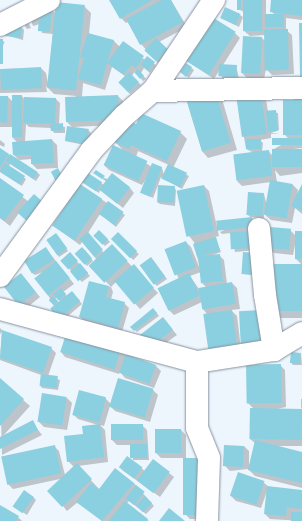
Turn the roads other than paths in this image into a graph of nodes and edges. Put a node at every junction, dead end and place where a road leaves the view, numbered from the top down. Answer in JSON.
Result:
{"nodes":[{"id":1,"x":49,"y":0,"type":"edge"},
{"id":2,"x":214,"y":0,"type":"edge"},
{"id":3,"x":0,"y":25,"type":"edge"},
{"id":4,"x":302,"y":88,"type":"edge"},
{"id":5,"x":153,"y":91,"type":"junction"},
{"id":6,"x":260,"y":229,"type":"dead end"},
{"id":7,"x":0,"y":276,"type":"edge"},
{"id":8,"x":0,"y":309,"type":"edge"},
{"id":9,"x":302,"y":333,"type":"edge"},
{"id":10,"x":274,"y":350,"type":"junction"},
{"id":11,"x":197,"y":362,"type":"junction"},
{"id":12,"x":208,"y":521,"type":"edge"}],
"edges":[{"from":1,"to":3,"type":"street"},
{"from":2,"to":5,"type":"street"},
{"from":4,"to":5,"type":"street"},
{"from":5,"to":7,"type":"street"},
{"from":6,"to":10,"type":"street"},
{"from":8,"to":11,"type":"street"},
{"from":9,"to":10,"type":"street"},
{"from":10,"to":11,"type":"street"},
{"from":11,"to":12,"type":"street"}]}
